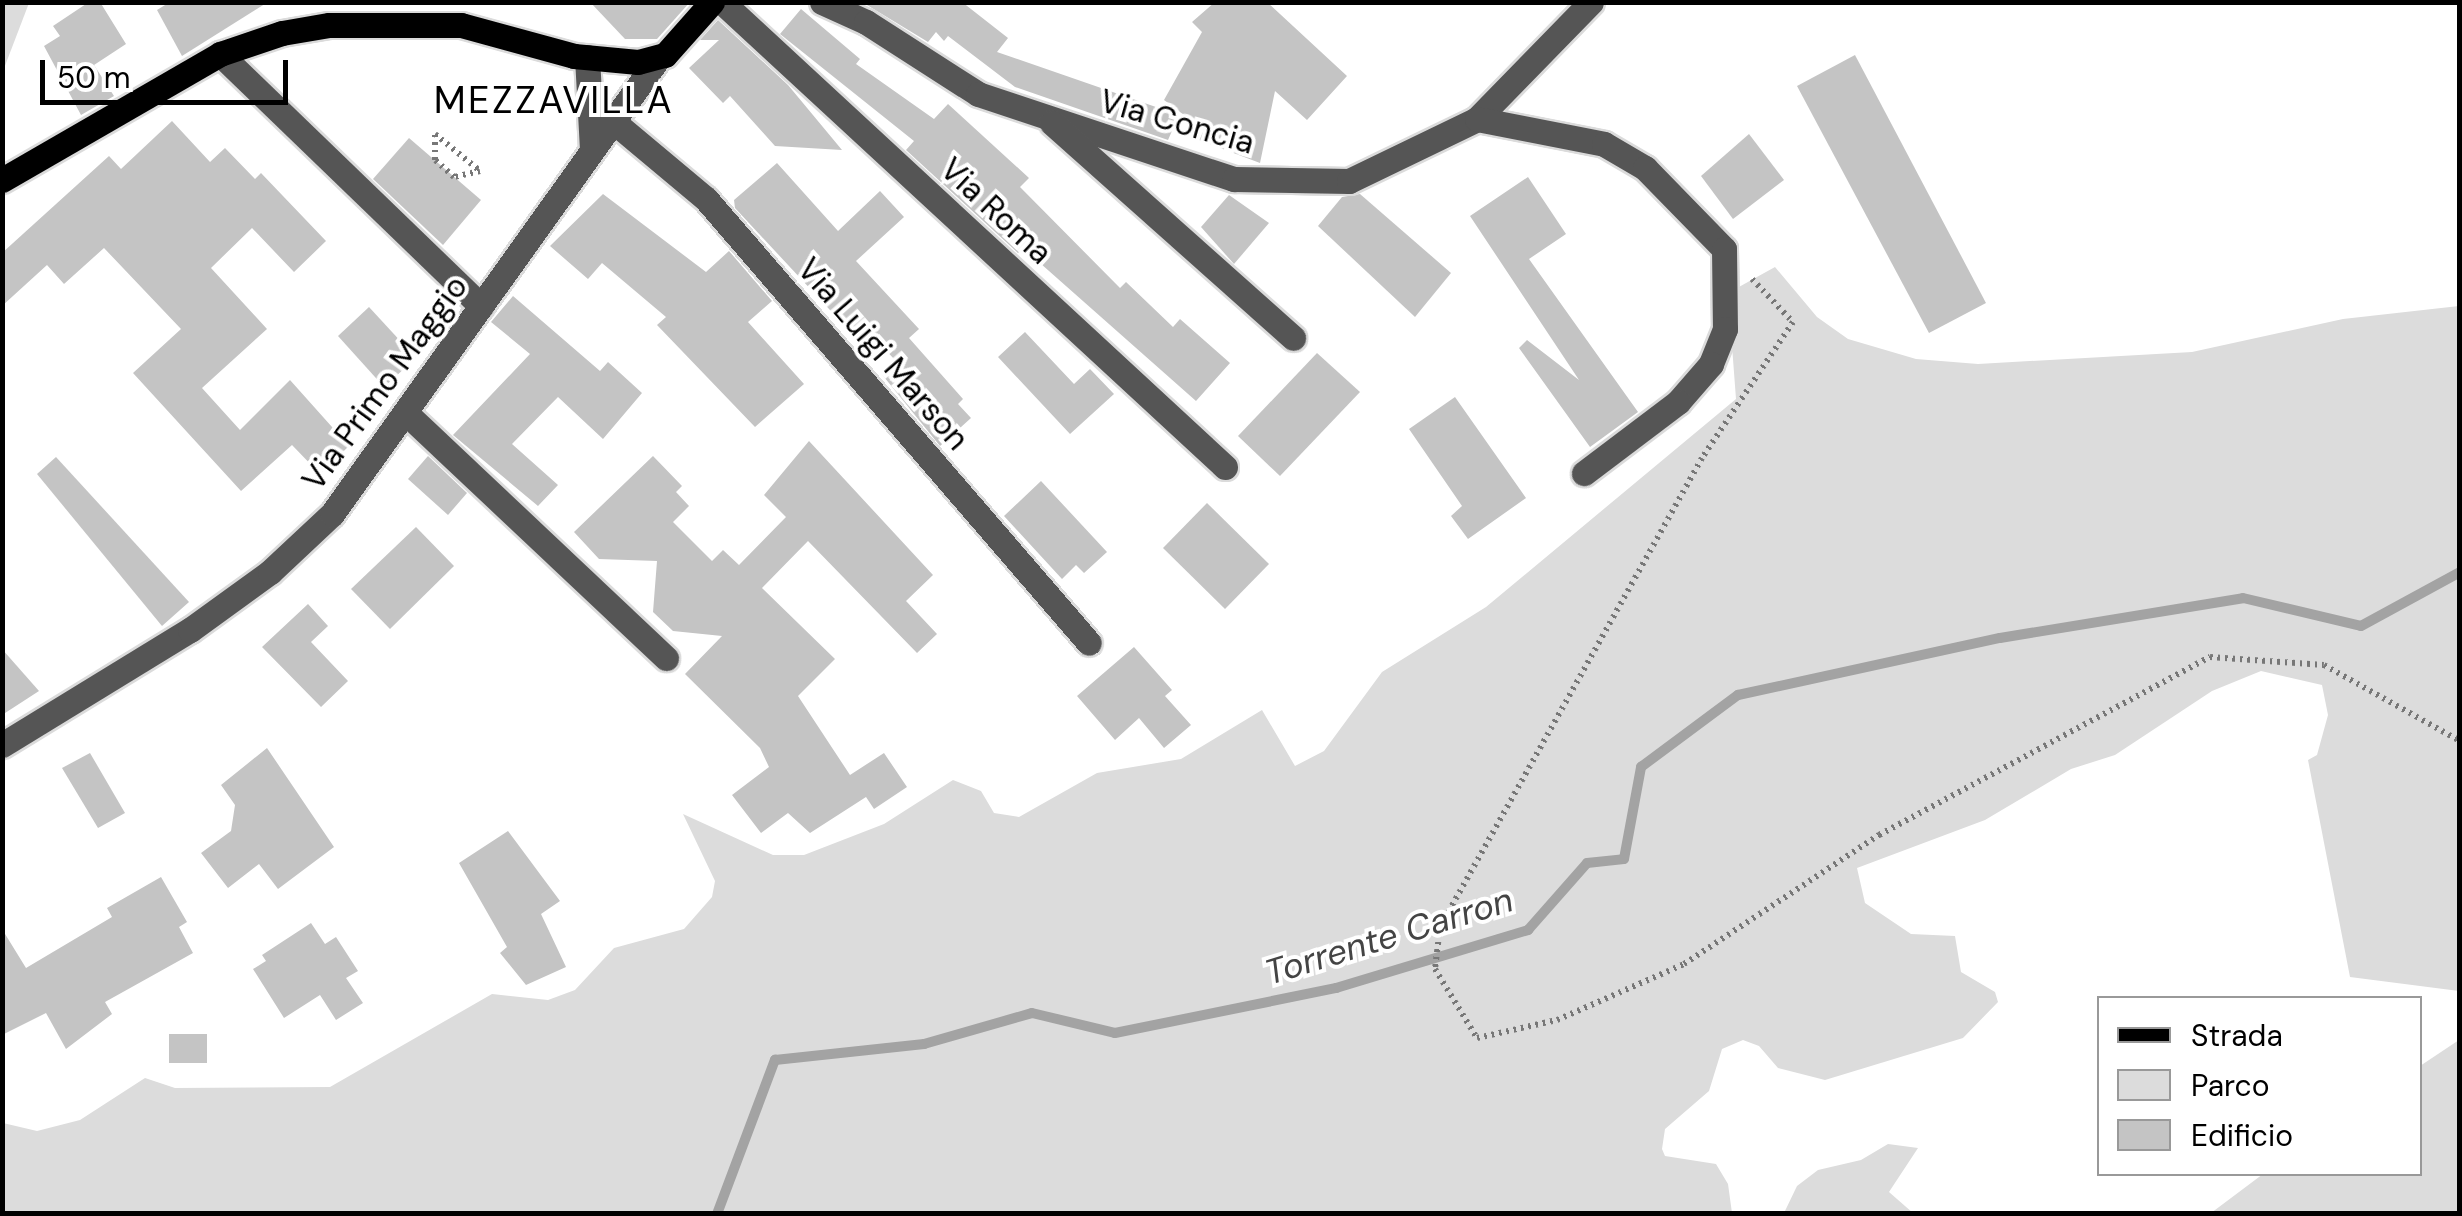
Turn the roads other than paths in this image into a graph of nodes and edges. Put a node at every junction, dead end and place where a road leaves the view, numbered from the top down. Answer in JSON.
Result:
{"nodes":[{"id":1,"x":712,"y":2,"type":"edge"},
{"id":2,"x":722,"y":2,"type":"edge"},
{"id":3,"x":822,"y":2,"type":"edge"},
{"id":4,"x":1591,"y":2,"type":"edge"},
{"id":5,"x":220,"y":54,"type":"junction"},
{"id":6,"x":587,"y":57,"type":"junction"},
{"id":7,"x":658,"y":60,"type":"junction"},
{"id":8,"x":1044,"y":116,"type":"junction"},
{"id":9,"x":1477,"y":119,"type":"junction"},
{"id":10,"x":614,"y":122,"type":"junction"},
{"id":11,"x":592,"y":149,"type":"junction"},
{"id":12,"x":2,"y":180,"type":"edge"},
{"id":13,"x":481,"y":306,"type":"junction"},
{"id":14,"x":1293,"y":338,"type":"dead end"},
{"id":15,"x":406,"y":414,"type":"junction"},
{"id":16,"x":1225,"y":468,"type":"dead end"},
{"id":17,"x":1584,"y":472,"type":"dead end"},
{"id":18,"x":1089,"y":643,"type":"dead end"},
{"id":19,"x":666,"y":658,"type":"dead end"},
{"id":20,"x":2,"y":745,"type":"edge"}],
"edges":[{"from":1,"to":7,"type":"main road"},
{"from":2,"to":16,"type":"street","name":"Via Roma"},
{"from":3,"to":8,"type":"street","name":"Via Concia"},
{"from":4,"to":9,"type":"street","name":"Via Concia"},
{"from":5,"to":6,"type":"main road"},
{"from":5,"to":12,"type":"main road"},
{"from":5,"to":13,"type":"street"},
{"from":6,"to":7,"type":"main road"},
{"from":6,"to":11,"type":"street"},
{"from":7,"to":10,"type":"street","name":"Via Primo Maggio"},
{"from":8,"to":9,"type":"street","name":"Via Concia"},
{"from":8,"to":14,"type":"street","name":"Via Concia"},
{"from":9,"to":17,"type":"street"},
{"from":10,"to":11,"type":"street","name":"Via Primo Maggio"},
{"from":10,"to":18,"type":"street","name":"Via Luigi Marson"},
{"from":11,"to":13,"type":"street","name":"Via Primo Maggio"},
{"from":13,"to":15,"type":"street","name":"Via Primo Maggio"},
{"from":15,"to":19,"type":"street"},
{"from":15,"to":20,"type":"street","name":"Via Primo Maggio"}]}
